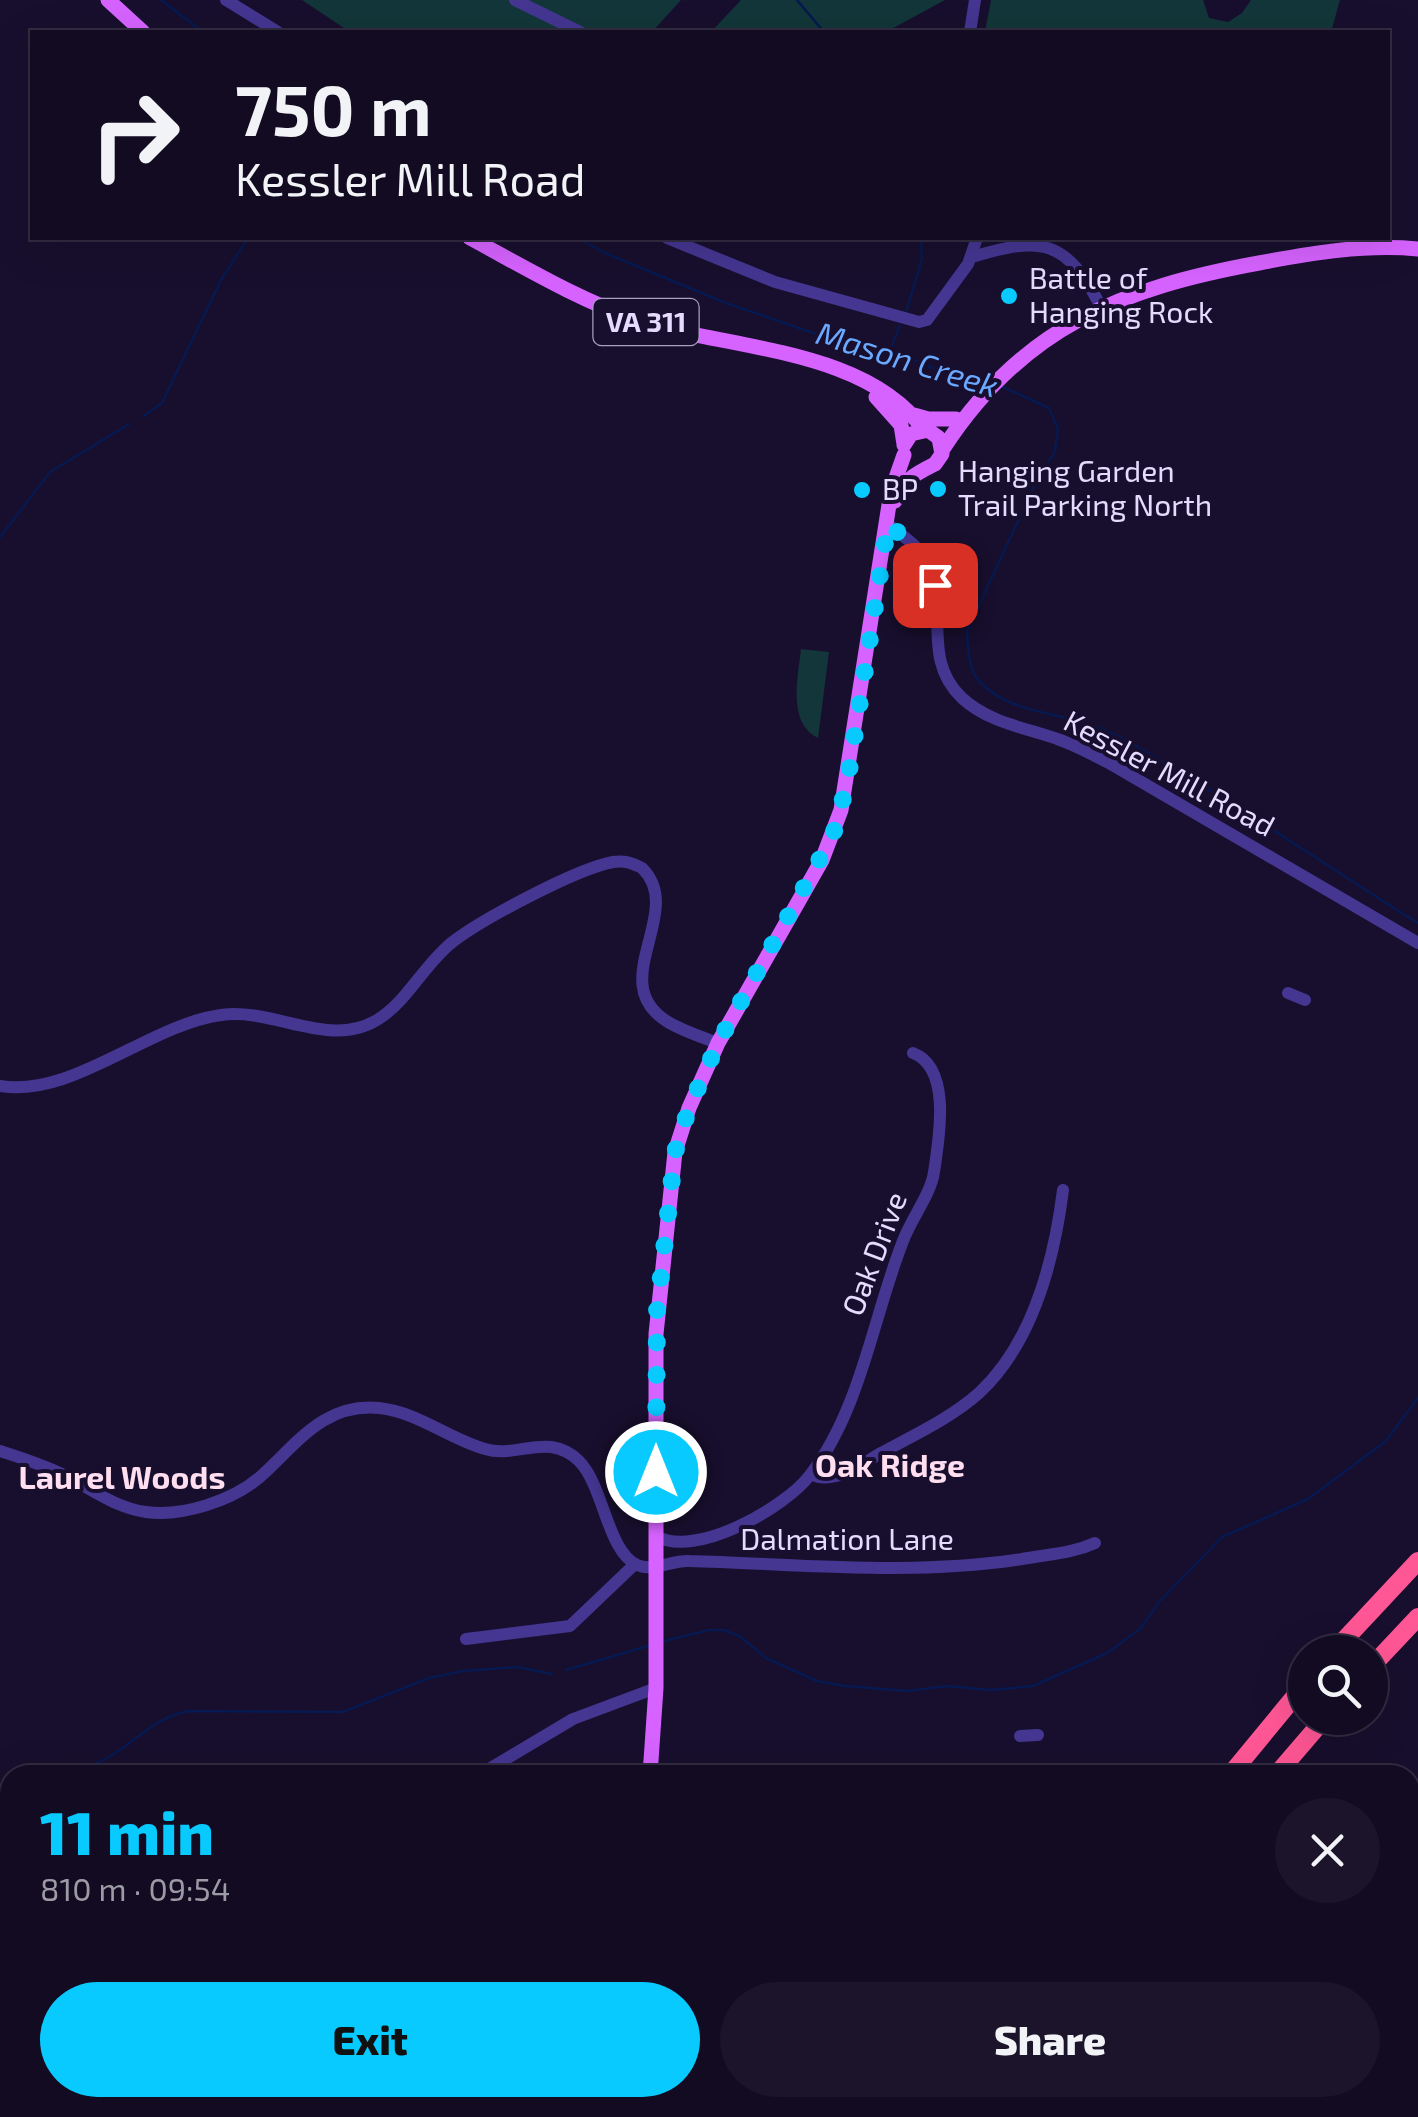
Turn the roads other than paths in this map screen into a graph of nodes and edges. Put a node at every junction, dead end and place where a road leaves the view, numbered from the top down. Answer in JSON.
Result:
{"nodes":[{"id":1,"x":108,"y":0,"type":"edge"},
{"id":2,"x":226,"y":0,"type":"edge"},
{"id":3,"x":515,"y":0,"type":"edge"},
{"id":4,"x":976,"y":0,"type":"edge"},
{"id":5,"x":141,"y":30,"type":"edge"},
{"id":6,"x":275,"y":30,"type":"edge"},
{"id":7,"x":576,"y":30,"type":"edge"},
{"id":8,"x":970,"y":30,"type":"edge"},
{"id":9,"x":474,"y":240,"type":"edge"},
{"id":10,"x":672,"y":240,"type":"edge"},
{"id":11,"x":977,"y":240,"type":"edge"},
{"id":12,"x":1418,"y":249,"type":"edge"},
{"id":13,"x":972,"y":256,"type":"junction"},
{"id":14,"x":1101,"y":306,"type":"junction"},
{"id":15,"x":836,"y":370,"type":"junction"},
{"id":16,"x":966,"y":411,"type":"junction"},
{"id":17,"x":914,"y":415,"type":"junction"},
{"id":18,"x":928,"y":430,"type":"junction"},
{"id":19,"x":942,"y":448,"type":"junction"},
{"id":20,"x":903,"y":452,"type":"junction"},
{"id":21,"x":921,"y":468,"type":"junction"},
{"id":22,"x":890,"y":516,"type":"junction"},
{"id":23,"x":1418,"y":943,"type":"edge"},
{"id":24,"x":1288,"y":993,"type":"dead end"},
{"id":25,"x":1304,"y":1000,"type":"dead end"},
{"id":26,"x":718,"y":1043,"type":"junction"},
{"id":27,"x":914,"y":1053,"type":"dead end"},
{"id":28,"x":0,"y":1086,"type":"edge"},
{"id":29,"x":1063,"y":1190,"type":"dead end"},
{"id":30,"x":0,"y":1451,"type":"edge"},
{"id":31,"x":811,"y":1474,"type":"junction"},
{"id":32,"x":656,"y":1536,"type":"junction"},
{"id":33,"x":1096,"y":1543,"type":"dead end"},
{"id":34,"x":1418,"y":1561,"type":"edge"},
{"id":35,"x":635,"y":1564,"type":"junction"},
{"id":36,"x":656,"y":1567,"type":"junction"},
{"id":37,"x":1418,"y":1617,"type":"edge"},
{"id":38,"x":1349,"y":1635,"type":"edge"},
{"id":39,"x":466,"y":1639,"type":"dead end"},
{"id":40,"x":1388,"y":1649,"type":"edge"},
{"id":41,"x":656,"y":1688,"type":"junction"},
{"id":42,"x":1288,"y":1705,"type":"edge"},
{"id":43,"x":1038,"y":1735,"type":"dead end"},
{"id":44,"x":1310,"y":1735,"type":"edge"},
{"id":45,"x":1020,"y":1736,"type":"dead end"},
{"id":46,"x":496,"y":1765,"type":"edge"},
{"id":47,"x":651,"y":1765,"type":"edge"},
{"id":48,"x":1238,"y":1765,"type":"edge"},
{"id":49,"x":1285,"y":1765,"type":"edge"}],
"edges":[{"from":1,"to":5,"type":"main road"},
{"from":2,"to":6,"type":"street"},
{"from":3,"to":7,"type":"street"},
{"from":4,"to":8,"type":"street"},
{"from":9,"to":15,"type":"main road","number":"VA 311"},
{"from":10,"to":13,"type":"street"},
{"from":11,"to":13,"type":"street"},
{"from":12,"to":14,"type":"main road"},
{"from":13,"to":14,"type":"street"},
{"from":14,"to":16,"type":"main road"},
{"from":15,"to":17,"type":"main road","number":"VA 311"},
{"from":15,"to":20,"type":"main road","number":"VA 311"},
{"from":16,"to":17,"type":"main road"},
{"from":16,"to":18,"type":"main road"},
{"from":16,"to":19,"type":"main road"},
{"from":17,"to":18,"type":"main road","number":"VA 311"},
{"from":18,"to":19,"type":"main road"},
{"from":18,"to":20,"type":"main road"},
{"from":19,"to":21,"type":"main road"},
{"from":20,"to":21,"type":"main road"},
{"from":20,"to":22,"type":"main road"},
{"from":21,"to":22,"type":"main road"},
{"from":22,"to":23,"type":"street","name":"Kessler Mill Road"},
{"from":22,"to":26,"type":"main road"},
{"from":24,"to":25,"type":"street"},
{"from":26,"to":28,"type":"street"},
{"from":26,"to":32,"type":"main road"},
{"from":27,"to":31,"type":"street","name":"Oak Drive"},
{"from":29,"to":31,"type":"street","name":"Oak Drive"},
{"from":30,"to":35,"type":"street"},
{"from":31,"to":32,"type":"street","name":"Oak Drive"},
{"from":32,"to":36,"type":"main road"},
{"from":33,"to":36,"type":"street","name":"Dalmation Lane"},
{"from":34,"to":38,"type":"highway"},
{"from":35,"to":36,"type":"street","name":"Dalmation Lane"},
{"from":35,"to":39,"type":"street"},
{"from":36,"to":41,"type":"main road"},
{"from":37,"to":40,"type":"highway"},
{"from":41,"to":46,"type":"street"},
{"from":41,"to":47,"type":"main road"},
{"from":42,"to":48,"type":"highway"},
{"from":43,"to":45,"type":"street"},
{"from":44,"to":49,"type":"highway"}]}
